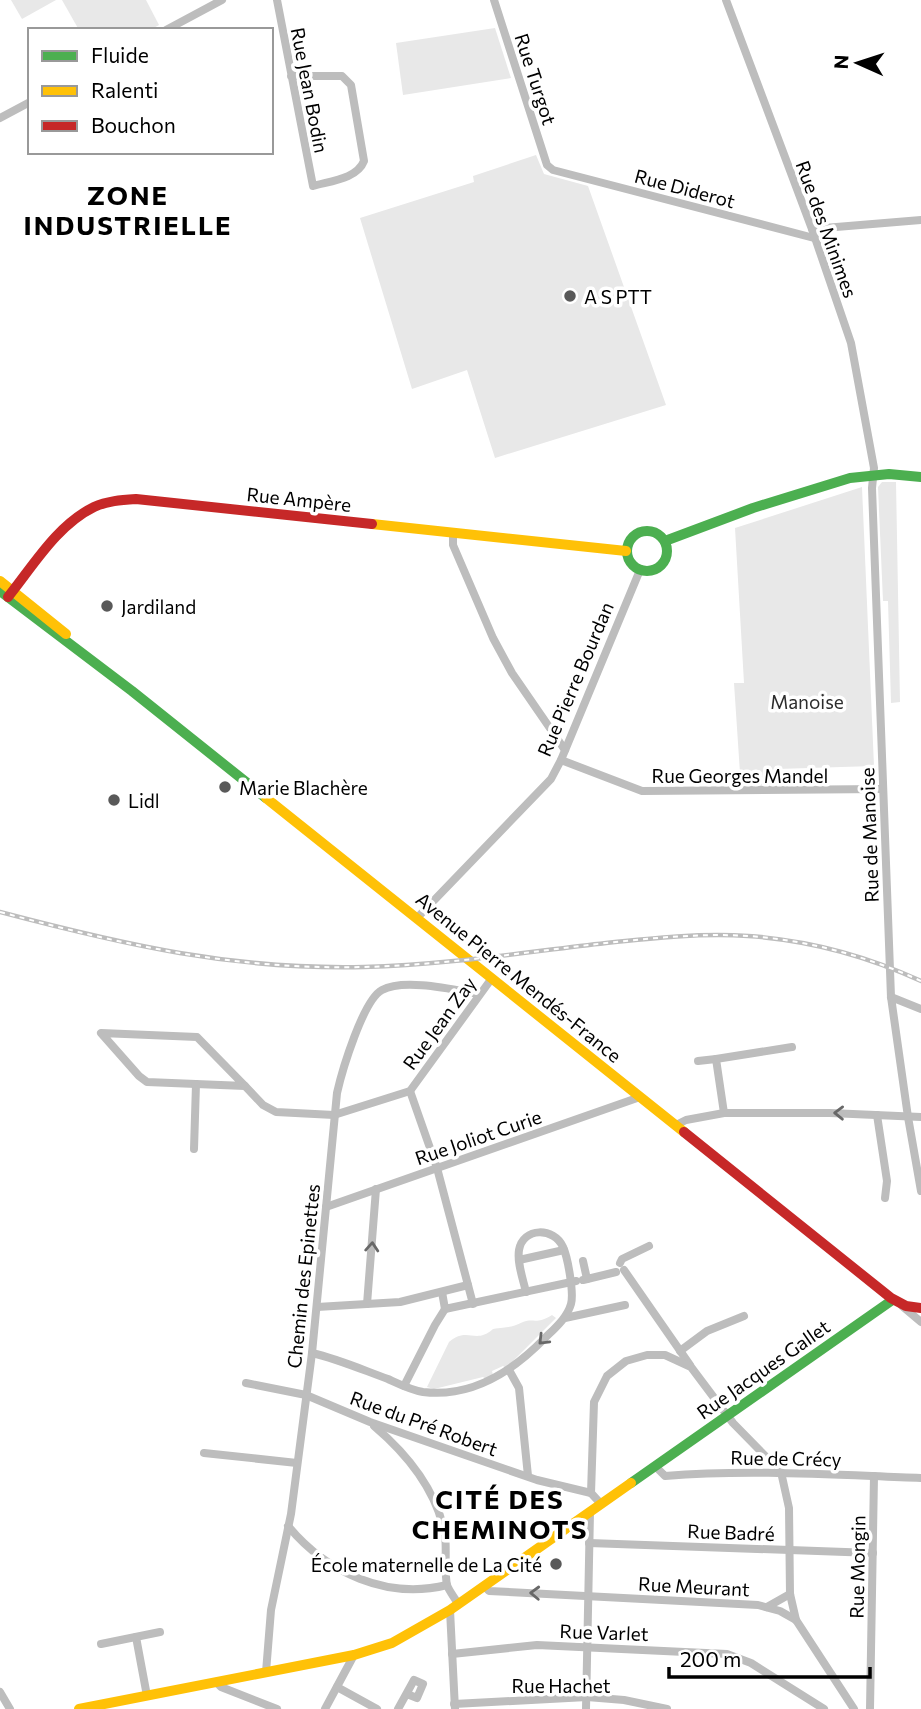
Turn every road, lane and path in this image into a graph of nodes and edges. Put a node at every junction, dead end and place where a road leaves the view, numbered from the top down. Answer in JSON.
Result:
{"nodes":[{"id":1,"x":222,"y":0,"type":"edge"},
{"id":2,"x":277,"y":0,"type":"edge"},
{"id":3,"x":494,"y":0,"type":"edge"},
{"id":4,"x":726,"y":0,"type":"edge"},
{"id":5,"x":170,"y":28,"type":"edge"},
{"id":6,"x":291,"y":76,"type":"junction"},
{"id":7,"x":28,"y":103,"type":"edge"},
{"id":8,"x":0,"y":118,"type":"edge"},
{"id":9,"x":549,"y":167,"type":"joint"},
{"id":10,"x":921,"y":220,"type":"edge"},
{"id":11,"x":813,"y":233,"type":"junction"},
{"id":12,"x":873,"y":475,"type":"junction"},
{"id":13,"x":921,"y":477,"type":"edge"},
{"id":14,"x":453,"y":532,"type":"junction"},
{"id":15,"x":665,"y":541,"type":"junction"},
{"id":16,"x":626,"y":551,"type":"junction"},
{"id":17,"x":640,"y":570,"type":"junction"},
{"id":18,"x":0,"y":581,"type":"edge"},
{"id":19,"x":10,"y":595,"type":"edge"},
{"id":20,"x":565,"y":750,"type":"junction"},
{"id":21,"x":561,"y":760,"type":"junction"},
{"id":22,"x":883,"y":789,"type":"junction"},
{"id":23,"x":417,"y":918,"type":"junction"},
{"id":24,"x":492,"y":978,"type":"junction"},
{"id":25,"x":479,"y":994,"type":"junction"},
{"id":26,"x":891,"y":997,"type":"junction"},
{"id":27,"x":921,"y":1009,"type":"edge"},
{"id":28,"x":792,"y":1047,"type":"dead end"},
{"id":29,"x":716,"y":1059,"type":"junction"},
{"id":30,"x":698,"y":1061,"type":"dead end"},
{"id":31,"x":196,"y":1084,"type":"junction"},
{"id":32,"x":245,"y":1086,"type":"junction"},
{"id":33,"x":410,"y":1091,"type":"junction"},
{"id":34,"x":640,"y":1097,"type":"junction"},
{"id":35,"x":724,"y":1114,"type":"junction"},
{"id":36,"x":334,"y":1115,"type":"junction"},
{"id":37,"x":877,"y":1115,"type":"junction"},
{"id":38,"x":921,"y":1116,"type":"edge"},
{"id":39,"x":908,"y":1117,"type":"junction"},
{"id":40,"x":676,"y":1125,"type":"junction"},
{"id":41,"x":194,"y":1149,"type":"dead end"},
{"id":42,"x":437,"y":1168,"type":"junction"},
{"id":43,"x":376,"y":1189,"type":"junction"},
{"id":44,"x":921,"y":1191,"type":"edge"},
{"id":45,"x":885,"y":1198,"type":"dead end"},
{"id":46,"x":326,"y":1207,"type":"junction"},
{"id":47,"x":649,"y":1246,"type":"dead end"},
{"id":48,"x":564,"y":1250,"type":"junction"},
{"id":49,"x":519,"y":1260,"type":"junction"},
{"id":50,"x":583,"y":1261,"type":"dead end"},
{"id":51,"x":620,"y":1268,"type":"junction"},
{"id":52,"x":579,"y":1280,"type":"junction"},
{"id":53,"x":468,"y":1285,"type":"junction"},
{"id":54,"x":442,"y":1292,"type":"junction"},
{"id":55,"x":526,"y":1292,"type":"junction"},
{"id":56,"x":891,"y":1301,"type":"junction"},
{"id":57,"x":367,"y":1304,"type":"junction"},
{"id":58,"x":472,"y":1304,"type":"junction"},
{"id":59,"x":625,"y":1305,"type":"dead end"},
{"id":60,"x":902,"y":1306,"type":"junction"},
{"id":61,"x":317,"y":1307,"type":"junction"},
{"id":62,"x":921,"y":1308,"type":"edge"},
{"id":63,"x":445,"y":1310,"type":"junction"},
{"id":64,"x":744,"y":1316,"type":"dead end"},
{"id":65,"x":565,"y":1318,"type":"junction"},
{"id":66,"x":921,"y":1322,"type":"edge"},
{"id":67,"x":678,"y":1348,"type":"junction"},
{"id":68,"x":312,"y":1353,"type":"junction"},
{"id":69,"x":665,"y":1355,"type":"junction"},
{"id":70,"x":691,"y":1367,"type":"junction"},
{"id":71,"x":509,"y":1370,"type":"junction"},
{"id":72,"x":246,"y":1383,"type":"dead end"},
{"id":73,"x":404,"y":1386,"type":"junction"},
{"id":74,"x":306,"y":1395,"type":"junction"},
{"id":75,"x":727,"y":1416,"type":"junction"},
{"id":76,"x":370,"y":1422,"type":"junction"},
{"id":77,"x":204,"y":1453,"type":"dead end"},
{"id":78,"x":297,"y":1463,"type":"junction"},
{"id":79,"x":654,"y":1466,"type":"junction"},
{"id":80,"x":781,"y":1472,"type":"junction"},
{"id":81,"x":528,"y":1476,"type":"junction"},
{"id":82,"x":874,"y":1476,"type":"junction"},
{"id":83,"x":921,"y":1478,"type":"edge"},
{"id":84,"x":591,"y":1493,"type":"junction"},
{"id":85,"x":601,"y":1504,"type":"junction"},
{"id":86,"x":590,"y":1512,"type":"junction"},
{"id":87,"x":288,"y":1526,"type":"junction"},
{"id":88,"x":589,"y":1543,"type":"junction"},
{"id":89,"x":791,"y":1549,"type":"junction"},
{"id":90,"x":873,"y":1553,"type":"junction"},
{"id":91,"x":447,"y":1585,"type":"junction"},
{"id":92,"x":484,"y":1586,"type":"junction"},
{"id":93,"x":790,"y":1594,"type":"junction"},
{"id":94,"x":588,"y":1595,"type":"junction"},
{"id":95,"x":454,"y":1607,"type":"junction"},
{"id":96,"x":766,"y":1607,"type":"junction"},
{"id":97,"x":796,"y":1620,"type":"junction"},
{"id":98,"x":160,"y":1632,"type":"dead end"},
{"id":99,"x":136,"y":1637,"type":"junction"},
{"id":100,"x":101,"y":1644,"type":"dead end"},
{"id":101,"x":587,"y":1647,"type":"junction"},
{"id":102,"x":452,"y":1654,"type":"junction"},
{"id":103,"x":354,"y":1655,"type":"junction"},
{"id":104,"x":266,"y":1672,"type":"junction"},
{"id":105,"x":216,"y":1682,"type":"junction"},
{"id":106,"x":337,"y":1687,"type":"junction"},
{"id":107,"x":0,"y":1692,"type":"edge"},
{"id":108,"x":407,"y":1694,"type":"dead end"},
{"id":109,"x":147,"y":1696,"type":"junction"},
{"id":110,"x":587,"y":1697,"type":"junction"},
{"id":111,"x":870,"y":1704,"type":"edge"},
{"id":112,"x":454,"y":1707,"type":"edge"},
{"id":113,"x":10,"y":1709,"type":"edge"},
{"id":114,"x":79,"y":1709,"type":"edge"},
{"id":115,"x":277,"y":1709,"type":"edge"},
{"id":116,"x":325,"y":1709,"type":"edge"},
{"id":117,"x":377,"y":1709,"type":"edge"},
{"id":118,"x":398,"y":1709,"type":"edge"},
{"id":119,"x":586,"y":1709,"type":"edge"},
{"id":120,"x":667,"y":1709,"type":"edge"},
{"id":121,"x":824,"y":1709,"type":"edge"},
{"id":122,"x":854,"y":1709,"type":"edge"}],
"edges":[{"from":1,"to":5,"type":"street"},
{"from":2,"to":6,"type":"street","name":"Rue Jean Bodin"},
{"from":3,"to":9,"type":"street","name":"Rue Turgot"},
{"from":4,"to":11,"type":"street","name":"Rue des Minimes"},
{"from":6,"to":6,"type":"street","name":"Rue Jean Bodin"},
{"from":7,"to":8,"type":"street"},
{"from":9,"to":11,"type":"street","name":"Rue Diderot"},
{"from":10,"to":11,"type":"street","name":"Rue Diderot"},
{"from":11,"to":12,"type":"street","name":"Rue des Minimes"},
{"from":12,"to":13,"type":"main road"},
{"from":12,"to":15,"type":"main road"},
{"from":12,"to":22,"type":"street","name":"Rue de Manoise"},
{"from":14,"to":16,"type":"main road","name":"Rue Ampère"},
{"from":14,"to":19,"type":"main road","name":"Rue Ampère"},
{"from":14,"to":20,"type":"street"},
{"from":15,"to":16,"type":"main road"},
{"from":15,"to":17,"type":"main road"},
{"from":16,"to":17,"type":"main road"},
{"from":17,"to":20,"type":"street","name":"Rue Pierre Bourdan"},
{"from":18,"to":19,"type":"main road","name":"Avenue Pierre Mendés-France"},
{"from":19,"to":23,"type":"main road","name":"Avenue Pierre Mendés-France"},
{"from":20,"to":21,"type":"street","name":"Rue Pierre Bourdan"},
{"from":21,"to":22,"type":"street","name":"Rue Georges Mandel"},
{"from":21,"to":23,"type":"street","name":"Rue Pierre Bourdan"},
{"from":22,"to":26,"type":"street","name":"Rue de Manoise"},
{"from":23,"to":24,"type":"main road","name":"Avenue Pierre Mendés-France"},
{"from":24,"to":25,"type":"street","name":"Rue Jean Zay"},
{"from":24,"to":34,"type":"main road","name":"Avenue Pierre Mendés-France"},
{"from":25,"to":33,"type":"street","name":"Rue Jean Zay"},
{"from":25,"to":36,"type":"street","name":"Chemin des Epinettes"},
{"from":26,"to":27,"type":"street"},
{"from":26,"to":39,"type":"street","name":"Rue de Manoise"},
{"from":28,"to":29,"type":"street"},
{"from":29,"to":30,"type":"street"},
{"from":29,"to":35,"type":"street"},
{"from":31,"to":32,"type":"street"},
{"from":31,"to":32,"type":"street"},
{"from":31,"to":41,"type":"street"},
{"from":32,"to":36,"type":"street"},
{"from":33,"to":36,"type":"street","name":"Rue Jean Zay"},
{"from":33,"to":42,"type":"street"},
{"from":34,"to":40,"type":"main road","name":"Avenue Pierre Mendés-France"},
{"from":34,"to":42,"type":"street","name":"Rue Joliot Curie"},
{"from":37,"to":35,"type":"street","one_way":true},
{"from":35,"to":40,"type":"street"},
{"from":36,"to":46,"type":"street","name":"Chemin des Epinettes"},
{"from":37,"to":39,"type":"street"},
{"from":37,"to":45,"type":"street"},
{"from":38,"to":39,"type":"street"},
{"from":39,"to":44,"type":"street","name":"Rue de Manoise"},
{"from":40,"to":56,"type":"main road","name":"Avenue Pierre Mendés-France"},
{"from":42,"to":43,"type":"street","name":"Rue Joliot Curie"},
{"from":42,"to":53,"type":"street"},
{"from":43,"to":46,"type":"street","name":"Rue Joliot Curie"},
{"from":57,"to":43,"type":"street","one_way":true},
{"from":46,"to":61,"type":"street","name":"Chemin des Epinettes"},
{"from":47,"to":51,"type":"street"},
{"from":48,"to":49,"type":"street"},
{"from":48,"to":49,"type":"street"},
{"from":48,"to":52,"type":"street"},
{"from":49,"to":55,"type":"street"},
{"from":50,"to":52,"type":"street"},
{"from":51,"to":52,"type":"street"},
{"from":51,"to":67,"type":"street"},
{"from":52,"to":55,"type":"street"},
{"from":52,"to":65,"type":"street"},
{"from":53,"to":54,"type":"street"},
{"from":53,"to":58,"type":"street"},
{"from":54,"to":57,"type":"street"},
{"from":54,"to":63,"type":"street"},
{"from":55,"to":58,"type":"street"},
{"from":56,"to":60,"type":"main road","name":"Avenue Pierre Mendés-France"},
{"from":56,"to":75,"type":"main road","name":"Rue Jacques Gallet"},
{"from":57,"to":61,"type":"street"},
{"from":58,"to":63,"type":"street"},
{"from":59,"to":65,"type":"street"},
{"from":60,"to":62,"type":"main road","name":"Avenue Pierre Mendés-France"},
{"from":60,"to":66,"type":"street"},
{"from":61,"to":68,"type":"street","name":"Chemin des Epinettes"},
{"from":63,"to":73,"type":"street"},
{"from":64,"to":67,"type":"street"},
{"from":65,"to":71,"type":"street","one_way":true},
{"from":67,"to":69,"type":"street"},
{"from":67,"to":70,"type":"street"},
{"from":68,"to":73,"type":"street"},
{"from":68,"to":74,"type":"street","name":"Chemin des Epinettes"},
{"from":69,"to":70,"type":"street"},
{"from":69,"to":84,"type":"street"},
{"from":70,"to":75,"type":"street"},
{"from":71,"to":73,"type":"street"},
{"from":71,"to":81,"type":"street"},
{"from":72,"to":74,"type":"street","name":"Rue du Pré Robert"},
{"from":74,"to":76,"type":"street","name":"Rue du Pré Robert"},
{"from":74,"to":78,"type":"street","name":"Chemin des Epinettes"},
{"from":75,"to":79,"type":"main road","name":"Rue Jacques Gallet"},
{"from":75,"to":80,"type":"street"},
{"from":76,"to":81,"type":"street","name":"Rue du Pré Robert"},
{"from":76,"to":91,"type":"street"},
{"from":77,"to":78,"type":"street"},
{"from":78,"to":87,"type":"street","name":"Chemin des Epinettes"},
{"from":79,"to":80,"type":"street","name":"Rue de Crécy"},
{"from":79,"to":85,"type":"main road","name":"Rue Jacques Gallet"},
{"from":80,"to":82,"type":"street","name":"Rue de Crécy"},
{"from":80,"to":89,"type":"street"},
{"from":81,"to":84,"type":"street","name":"Rue du Pré Robert"},
{"from":82,"to":83,"type":"street","name":"Rue de Crécy"},
{"from":82,"to":90,"type":"street","name":"Rue Mongin"},
{"from":84,"to":85,"type":"street"},
{"from":85,"to":86,"type":"main road","name":"Rue Jacques Gallet"},
{"from":86,"to":88,"type":"street"},
{"from":86,"to":92,"type":"main road","name":"Rue Jacques Gallet"},
{"from":87,"to":91,"type":"street"},
{"from":87,"to":104,"type":"street","name":"Chemin des Epinettes"},
{"from":88,"to":89,"type":"street","name":"Rue Badré"},
{"from":88,"to":94,"type":"street"},
{"from":89,"to":90,"type":"street","name":"Rue Badré"},
{"from":89,"to":93,"type":"street"},
{"from":90,"to":111,"type":"street","name":"Rue Mongin"},
{"from":91,"to":95,"type":"street"},
{"from":94,"to":92,"type":"street","name":"Rue Meurant","one_way":true},
{"from":92,"to":95,"type":"main road","name":"Rue Jacques Gallet"},
{"from":93,"to":96,"type":"street"},
{"from":93,"to":97,"type":"street"},
{"from":94,"to":96,"type":"street","name":"Rue Meurant"},
{"from":94,"to":101,"type":"street"},
{"from":95,"to":102,"type":"street"},
{"from":95,"to":103,"type":"main road","name":"Rue Jacques Gallet"},
{"from":96,"to":97,"type":"street","name":"Rue Meurant"},
{"from":97,"to":122,"type":"street"},
{"from":98,"to":99,"type":"street"},
{"from":99,"to":100,"type":"street"},
{"from":99,"to":109,"type":"street"},
{"from":101,"to":102,"type":"street","name":"Rue Varlet"},
{"from":101,"to":110,"type":"street"},
{"from":101,"to":121,"type":"street","name":"Rue Varlet"},
{"from":102,"to":112,"type":"street"},
{"from":103,"to":104,"type":"main road","name":"Rue Jacques Gallet"},
{"from":103,"to":106,"type":"street"},
{"from":104,"to":105,"type":"main road","name":"Rue Jacques Gallet"},
{"from":105,"to":109,"type":"main road","name":"Rue Jacques Gallet"},
{"from":105,"to":115,"type":"street"},
{"from":106,"to":116,"type":"street"},
{"from":106,"to":117,"type":"street"},
{"from":107,"to":113,"type":"street"},
{"from":108,"to":118,"type":"street"},
{"from":109,"to":114,"type":"main road","name":"Rue Jacques Gallet"},
{"from":110,"to":112,"type":"street","name":"Rue Hachet"},
{"from":110,"to":119,"type":"street"},
{"from":110,"to":120,"type":"street","name":"Rue Hachet"},
{"from":111,"to":122,"type":"street","name":"Rue Mongin"}]}
